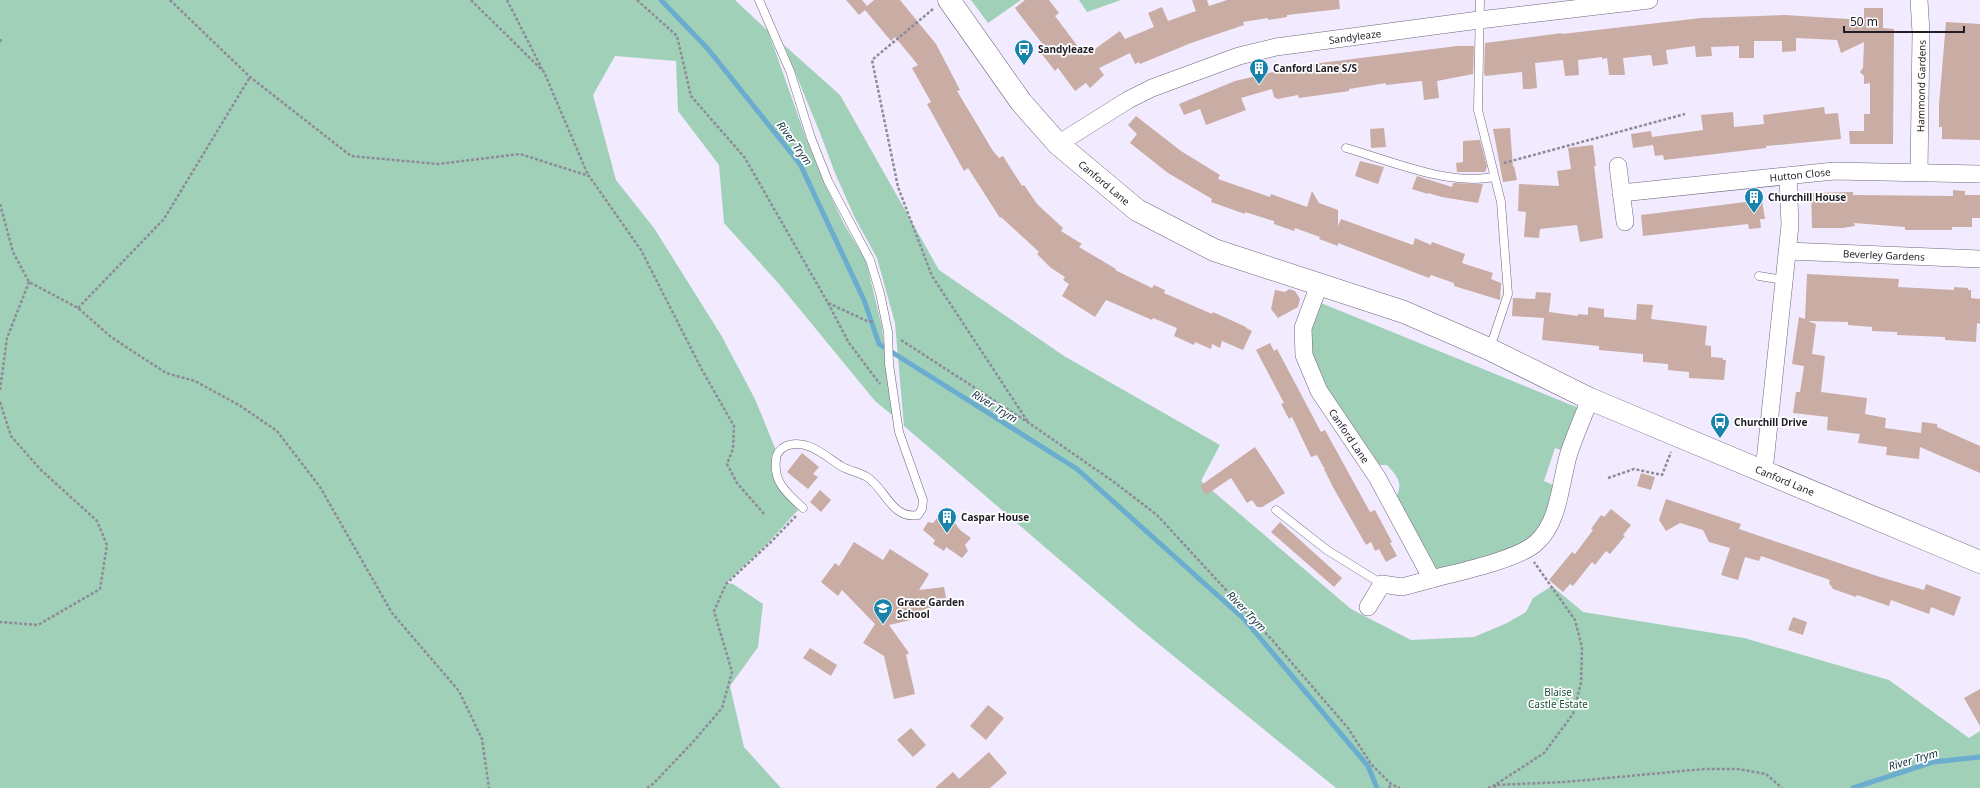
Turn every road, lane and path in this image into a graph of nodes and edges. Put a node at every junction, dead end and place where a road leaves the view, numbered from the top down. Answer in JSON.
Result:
{"nodes":[{"id":1,"x":170,"y":0,"type":"edge"},
{"id":2,"x":471,"y":0,"type":"edge"},
{"id":3,"x":507,"y":0,"type":"edge"},
{"id":4,"x":637,"y":0,"type":"edge"},
{"id":5,"x":759,"y":0,"type":"edge"},
{"id":6,"x":1480,"y":0,"type":"edge"},
{"id":7,"x":1650,"y":0,"type":"edge"},
{"id":8,"x":1919,"y":0,"type":"edge"},
{"id":9,"x":943,"y":2,"type":"edge"},
{"id":10,"x":1479,"y":20,"type":"junction"},
{"id":11,"x":1,"y":39,"type":"dead end"},
{"id":12,"x":0,"y":42,"type":"edge"},
{"id":13,"x":544,"y":72,"type":"junction"},
{"id":14,"x":250,"y":77,"type":"junction"},
{"id":15,"x":1685,"y":114,"type":"dead end"},
{"id":16,"x":1058,"y":144,"type":"junction"},
{"id":17,"x":1346,"y":148,"type":"dead end"},
{"id":18,"x":1618,"y":166,"type":"dead end"},
{"id":19,"x":1491,"y":167,"type":"junction"},
{"id":20,"x":1920,"y":172,"type":"junction"},
{"id":21,"x":1980,"y":174,"type":"edge"},
{"id":22,"x":589,"y":176,"type":"junction"},
{"id":23,"x":1788,"y":176,"type":"junction"},
{"id":24,"x":1494,"y":177,"type":"junction"},
{"id":25,"x":1621,"y":193,"type":"junction"},
{"id":26,"x":0,"y":204,"type":"edge"},
{"id":27,"x":1625,"y":222,"type":"dead end"},
{"id":28,"x":1788,"y":251,"type":"junction"},
{"id":29,"x":1980,"y":259,"type":"edge"},
{"id":30,"x":1759,"y":276,"type":"dead end"},
{"id":31,"x":1783,"y":280,"type":"junction"},
{"id":32,"x":29,"y":282,"type":"junction"},
{"id":33,"x":1319,"y":285,"type":"junction"},
{"id":34,"x":828,"y":303,"type":"junction"},
{"id":35,"x":78,"y":308,"type":"junction"},
{"id":36,"x":866,"y":322,"type":"dead end"},
{"id":37,"x":888,"y":332,"type":"junction"},
{"id":38,"x":1489,"y":349,"type":"junction"},
{"id":39,"x":893,"y":388,"type":"junction"},
{"id":40,"x":0,"y":390,"type":"edge"},
{"id":41,"x":1590,"y":399,"type":"junction"},
{"id":42,"x":0,"y":402,"type":"edge"},
{"id":43,"x":1029,"y":423,"type":"junction"},
{"id":44,"x":1677,"y":435,"type":"junction"},
{"id":45,"x":1764,"y":471,"type":"junction"},
{"id":46,"x":1608,"y":478,"type":"dead end"},
{"id":47,"x":803,"y":508,"type":"joint"},
{"id":48,"x":1276,"y":510,"type":"dead end"},
{"id":49,"x":765,"y":515,"type":"dead end"},
{"id":50,"x":1526,"y":550,"type":"junction"},
{"id":51,"x":1980,"y":562,"type":"edge"},
{"id":52,"x":1432,"y":579,"type":"junction"},
{"id":53,"x":1382,"y":584,"type":"junction"},
{"id":54,"x":1368,"y":607,"type":"dead end"},
{"id":55,"x":0,"y":622,"type":"edge"},
{"id":56,"x":1391,"y":784,"type":"junction"},
{"id":57,"x":1495,"y":786,"type":"edge"},
{"id":58,"x":489,"y":788,"type":"edge"},
{"id":59,"x":647,"y":788,"type":"edge"},
{"id":60,"x":1389,"y":788,"type":"edge"},
{"id":61,"x":1400,"y":788,"type":"edge"},
{"id":62,"x":1488,"y":788,"type":"edge"},
{"id":63,"x":1782,"y":788,"type":"edge"}],
"edges":[{"from":1,"to":14,"type":"path"},
{"from":2,"to":13,"type":"path"},
{"from":3,"to":13,"type":"path"},
{"from":4,"to":34,"type":"path"},
{"from":5,"to":37,"type":"lane"},
{"from":6,"to":10,"type":"lane"},
{"from":7,"to":10,"type":"street","name":"Sandyleaze"},
{"from":8,"to":20,"type":"street","name":"Hammond Gardens"},
{"from":9,"to":16,"type":"main road","name":"Canford Lane"},
{"from":9,"to":43,"type":"path"},
{"from":10,"to":16,"type":"street","name":"Sandyleaze"},
{"from":10,"to":19,"type":"lane"},
{"from":11,"to":12,"type":"path"},
{"from":13,"to":22,"type":"path"},
{"from":14,"to":22,"type":"path"},
{"from":14,"to":35,"type":"path"},
{"from":15,"to":19,"type":"path"},
{"from":16,"to":33,"type":"main road","name":"Canford Lane"},
{"from":17,"to":24,"type":"lane"},
{"from":18,"to":25,"type":"street"},
{"from":19,"to":24,"type":"lane"},
{"from":20,"to":21,"type":"street","name":"Hutton Close"},
{"from":20,"to":23,"type":"street","name":"Hutton Close"},
{"from":22,"to":49,"type":"path"},
{"from":23,"to":25,"type":"street","name":"Hutton Close"},
{"from":23,"to":28,"type":"street"},
{"from":24,"to":38,"type":"lane"},
{"from":25,"to":27,"type":"street"},
{"from":26,"to":32,"type":"path"},
{"from":28,"to":29,"type":"street","name":"Beverley Gardens"},
{"from":28,"to":31,"type":"street"},
{"from":30,"to":31,"type":"lane"},
{"from":31,"to":45,"type":"street"},
{"from":32,"to":35,"type":"path"},
{"from":32,"to":40,"type":"path"},
{"from":33,"to":38,"type":"main road","name":"Canford Lane"},
{"from":33,"to":52,"type":"street","name":"Canford Lane"},
{"from":34,"to":36,"type":"path"},
{"from":34,"to":39,"type":"path"},
{"from":35,"to":58,"type":"path"},
{"from":37,"to":39,"type":"lane"},
{"from":37,"to":43,"type":"path"},
{"from":38,"to":41,"type":"main road","name":"Canford Lane"},
{"from":39,"to":47,"type":"lane"},
{"from":41,"to":44,"type":"main road","name":"Canford Lane"},
{"from":41,"to":50,"type":"street"},
{"from":42,"to":55,"type":"path"},
{"from":43,"to":56,"type":"path"},
{"from":44,"to":45,"type":"main road","name":"Canford Lane"},
{"from":44,"to":46,"type":"path"},
{"from":45,"to":51,"type":"main road","name":"Canford Lane"},
{"from":47,"to":59,"type":"path"},
{"from":48,"to":53,"type":"lane"},
{"from":50,"to":52,"type":"street"},
{"from":50,"to":57,"type":"path"},
{"from":52,"to":53,"type":"street"},
{"from":53,"to":54,"type":"street"},
{"from":56,"to":60,"type":"path"},
{"from":56,"to":61,"type":"path"},
{"from":57,"to":62,"type":"path"},
{"from":57,"to":63,"type":"path"}]}
